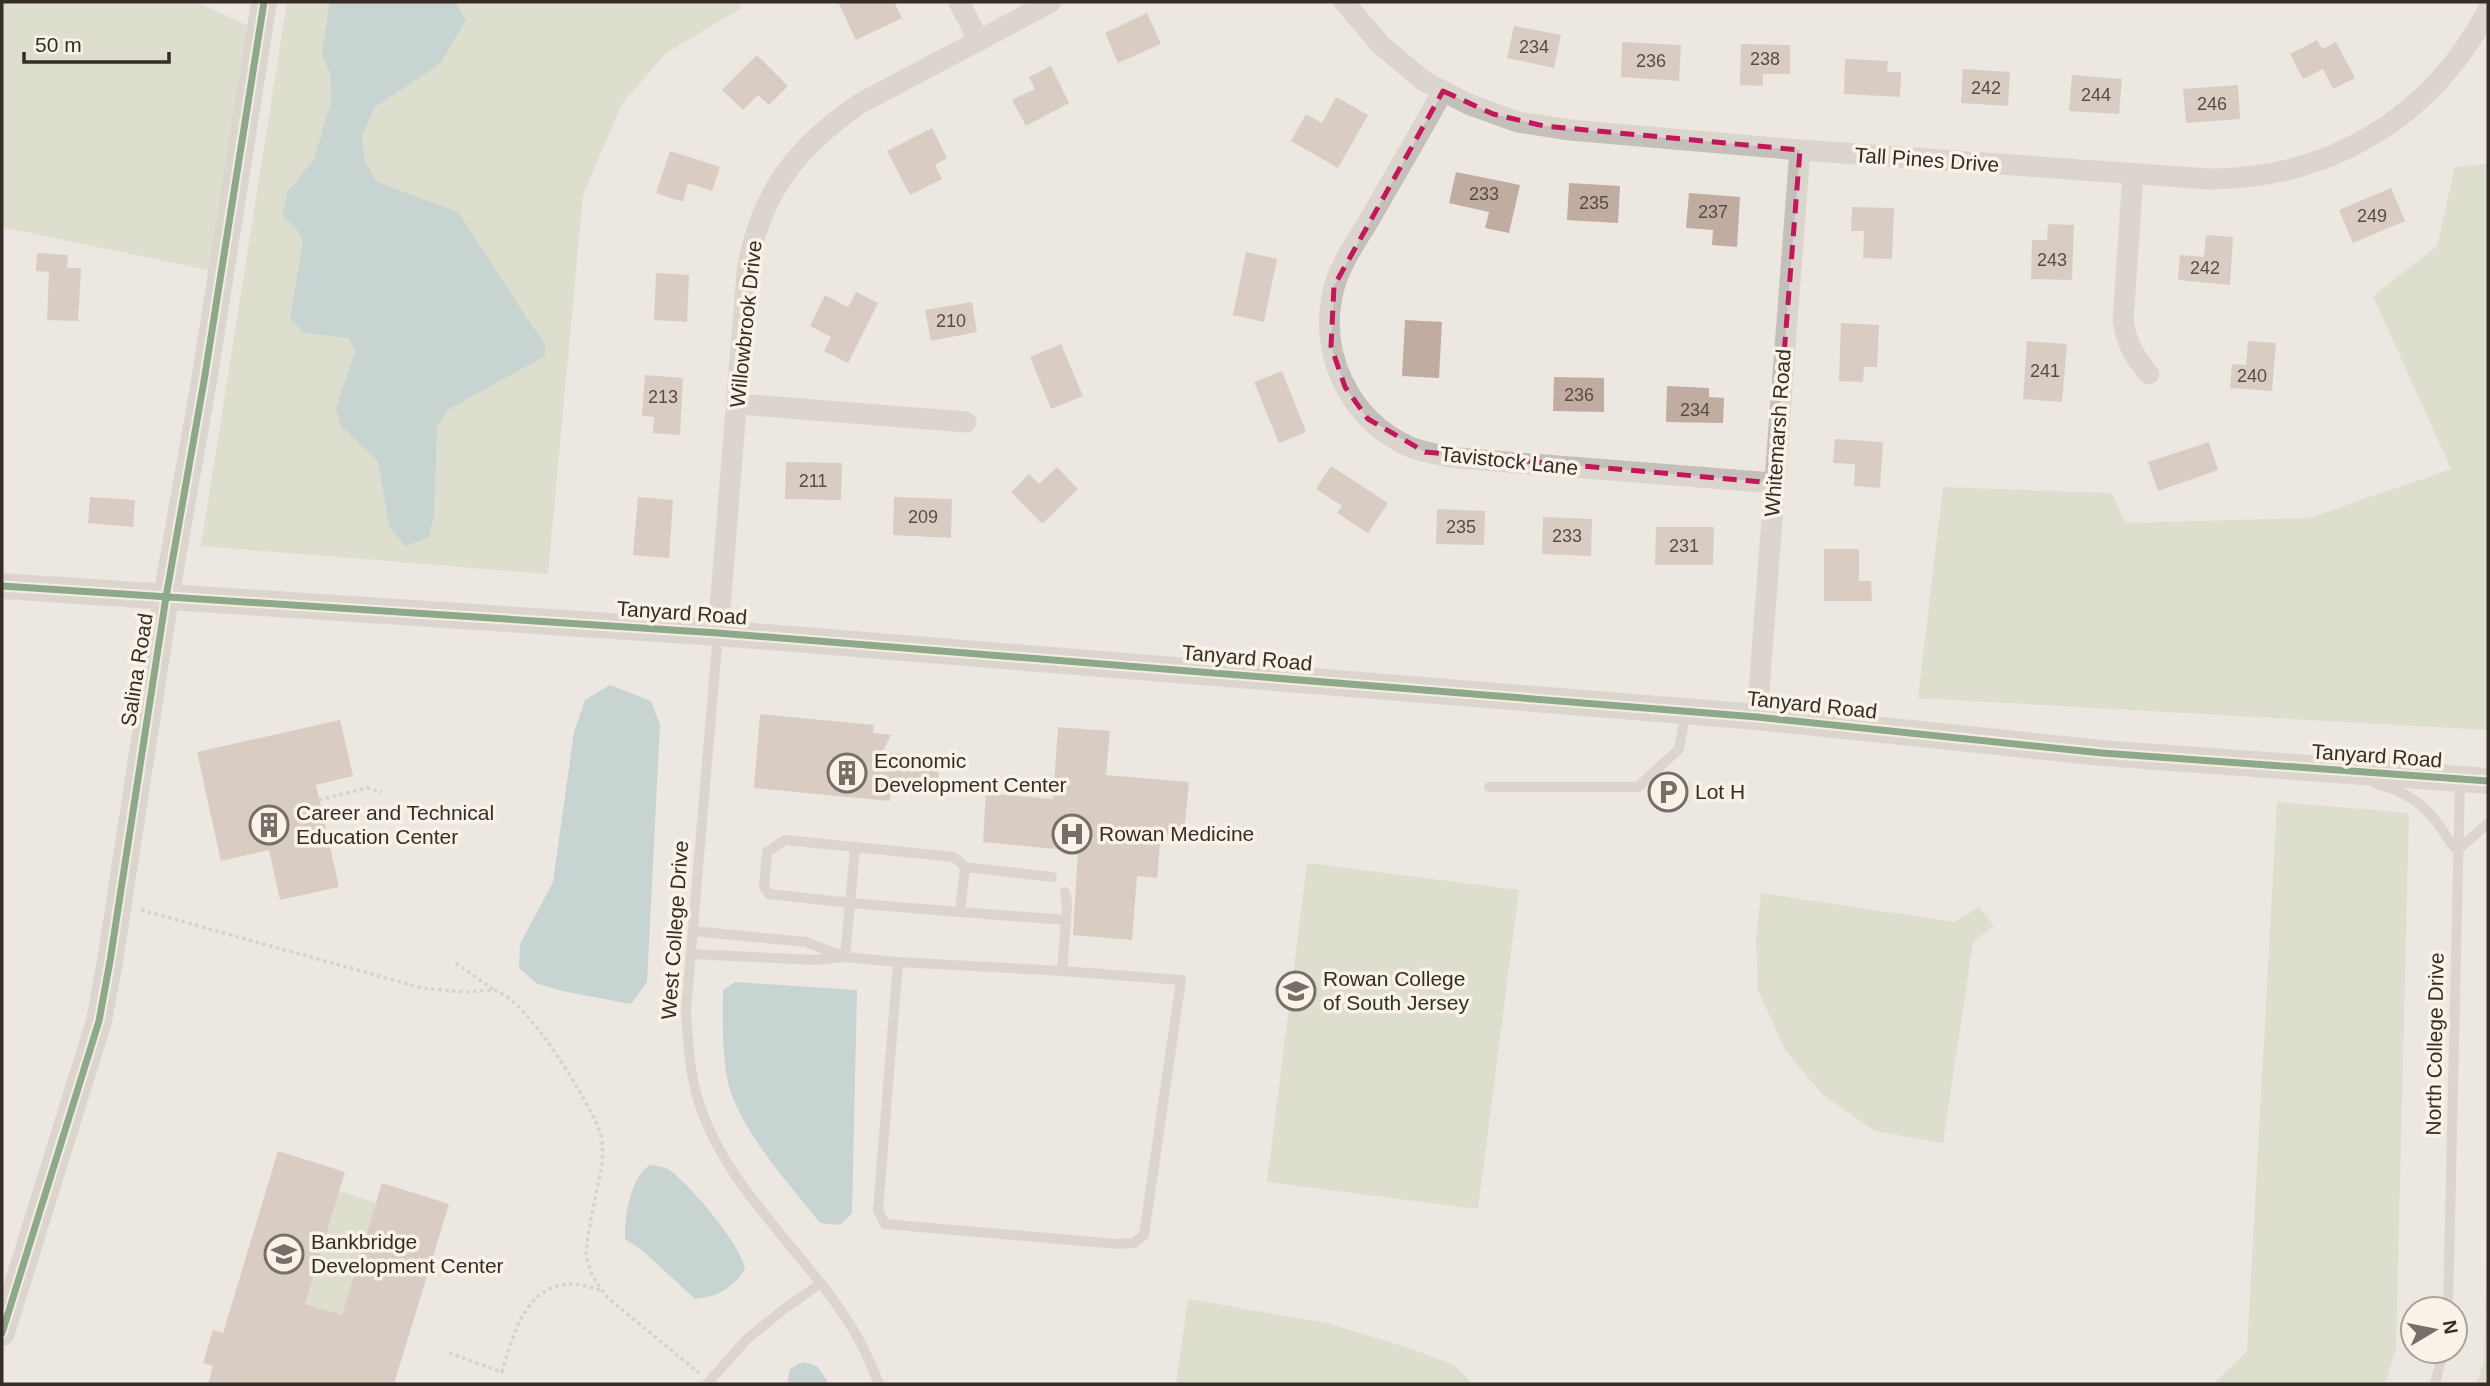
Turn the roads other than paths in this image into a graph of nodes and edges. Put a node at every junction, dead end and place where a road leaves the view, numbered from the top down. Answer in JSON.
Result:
{"nodes":[{"id":1,"x":264,"y":2,"type":"edge"},
{"id":2,"x":959,"y":2,"type":"edge"},
{"id":3,"x":1051,"y":2,"type":"edge"},
{"id":4,"x":1345,"y":2,"type":"edge"},
{"id":5,"x":2488,"y":10,"type":"edge"},
{"id":6,"x":979,"y":40,"type":"junction"},
{"id":7,"x":1443,"y":91,"type":"junction"},
{"id":8,"x":1800,"y":150,"type":"junction"},
{"id":9,"x":2133,"y":175,"type":"junction"},
{"id":10,"x":2149,"y":374,"type":"dead end"},
{"id":11,"x":738,"y":404,"type":"junction"},
{"id":12,"x":966,"y":422,"type":"dead end"},
{"id":13,"x":1774,"y":483,"type":"junction"},
{"id":14,"x":2,"y":586,"type":"edge"},
{"id":15,"x":166,"y":597,"type":"junction"},
{"id":16,"x":718,"y":633,"type":"junction"},
{"id":17,"x":1686,"y":711,"type":"junction"},
{"id":18,"x":1757,"y":717,"type":"junction"},
{"id":19,"x":2364,"y":774,"type":"junction"},
{"id":20,"x":2460,"y":779,"type":"junction"},
{"id":21,"x":2488,"y":781,"type":"edge"},
{"id":22,"x":1489,"y":787,"type":"dead end"},
{"id":23,"x":2488,"y":822,"type":"edge"},
{"id":24,"x":855,"y":848,"type":"junction"},
{"id":25,"x":2458,"y":850,"type":"junction"},
{"id":26,"x":964,"y":867,"type":"junction"},
{"id":27,"x":1052,"y":877,"type":"dead end"},
{"id":28,"x":1065,"y":892,"type":"dead end"},
{"id":29,"x":850,"y":903,"type":"junction"},
{"id":30,"x":960,"y":912,"type":"junction"},
{"id":31,"x":1066,"y":920,"type":"junction"},
{"id":32,"x":693,"y":931,"type":"junction"},
{"id":33,"x":691,"y":954,"type":"junction"},
{"id":34,"x":845,"y":957,"type":"junction"},
{"id":35,"x":898,"y":962,"type":"junction"},
{"id":36,"x":1062,"y":971,"type":"junction"},
{"id":37,"x":820,"y":1284,"type":"junction"},
{"id":38,"x":2448,"y":1295,"type":"edge"},
{"id":39,"x":2,"y":1333,"type":"edge"},
{"id":40,"x":2440,"y":1365,"type":"edge"},
{"id":41,"x":708,"y":1383,"type":"edge"},
{"id":42,"x":879,"y":1384,"type":"edge"},
{"id":43,"x":2435,"y":1384,"type":"edge"}],
"edges":[{"from":1,"to":15,"type":"street","name":"Salina Road"},
{"from":2,"to":6,"type":"street"},
{"from":3,"to":6,"type":"street","name":"Willowbrook Drive"},
{"from":4,"to":7,"type":"street","name":"Tall Pines Drive"},
{"from":5,"to":9,"type":"street","name":"Tall Pines Drive"},
{"from":6,"to":11,"type":"street","name":"Willowbrook Drive"},
{"from":7,"to":8,"type":"street","name":"Tall Pines Drive"},
{"from":7,"to":13,"type":"street","name":"Tavistock Lane"},
{"from":8,"to":9,"type":"street","name":"Tall Pines Drive"},
{"from":8,"to":13,"type":"street","name":"Whitemarsh Road"},
{"from":9,"to":10,"type":"street"},
{"from":11,"to":12,"type":"street"},
{"from":11,"to":16,"type":"street","name":"Willowbrook Drive"},
{"from":13,"to":18,"type":"street","name":"Whitemarsh Road"},
{"from":14,"to":15,"type":"street","name":"Tanyard Road"},
{"from":15,"to":16,"type":"street","name":"Tanyard Road"},
{"from":15,"to":39,"type":"street","name":"Salina Road"},
{"from":16,"to":17,"type":"street","name":"Tanyard Road"},
{"from":16,"to":32,"type":"lane","name":"West College Drive"},
{"from":17,"to":18,"type":"street","name":"Tanyard Road"},
{"from":17,"to":22,"type":"lane"},
{"from":18,"to":19,"type":"street","name":"Tanyard Road"},
{"from":19,"to":20,"type":"street","name":"Tanyard Road"},
{"from":19,"to":25,"type":"lane"},
{"from":20,"to":21,"type":"street","name":"Tanyard Road"},
{"from":20,"to":25,"type":"lane","name":"North College Drive"},
{"from":23,"to":25,"type":"lane"},
{"from":24,"to":26,"type":"lane"},
{"from":24,"to":29,"type":"lane"},
{"from":24,"to":29,"type":"lane"},
{"from":25,"to":38,"type":"lane","name":"North College Drive"},
{"from":26,"to":27,"type":"lane"},
{"from":26,"to":30,"type":"lane"},
{"from":28,"to":31,"type":"lane"},
{"from":29,"to":30,"type":"lane"},
{"from":29,"to":34,"type":"lane"},
{"from":30,"to":31,"type":"lane"},
{"from":31,"to":36,"type":"lane"},
{"from":32,"to":33,"type":"lane","name":"West College Drive"},
{"from":32,"to":34,"type":"lane"},
{"from":33,"to":34,"type":"lane"},
{"from":33,"to":37,"type":"lane","name":"West College Drive"},
{"from":34,"to":35,"type":"lane"},
{"from":35,"to":36,"type":"lane"},
{"from":35,"to":36,"type":"lane"},
{"from":37,"to":41,"type":"lane"},
{"from":37,"to":42,"type":"lane","name":"West College Drive"},
{"from":40,"to":43,"type":"lane"}]}
